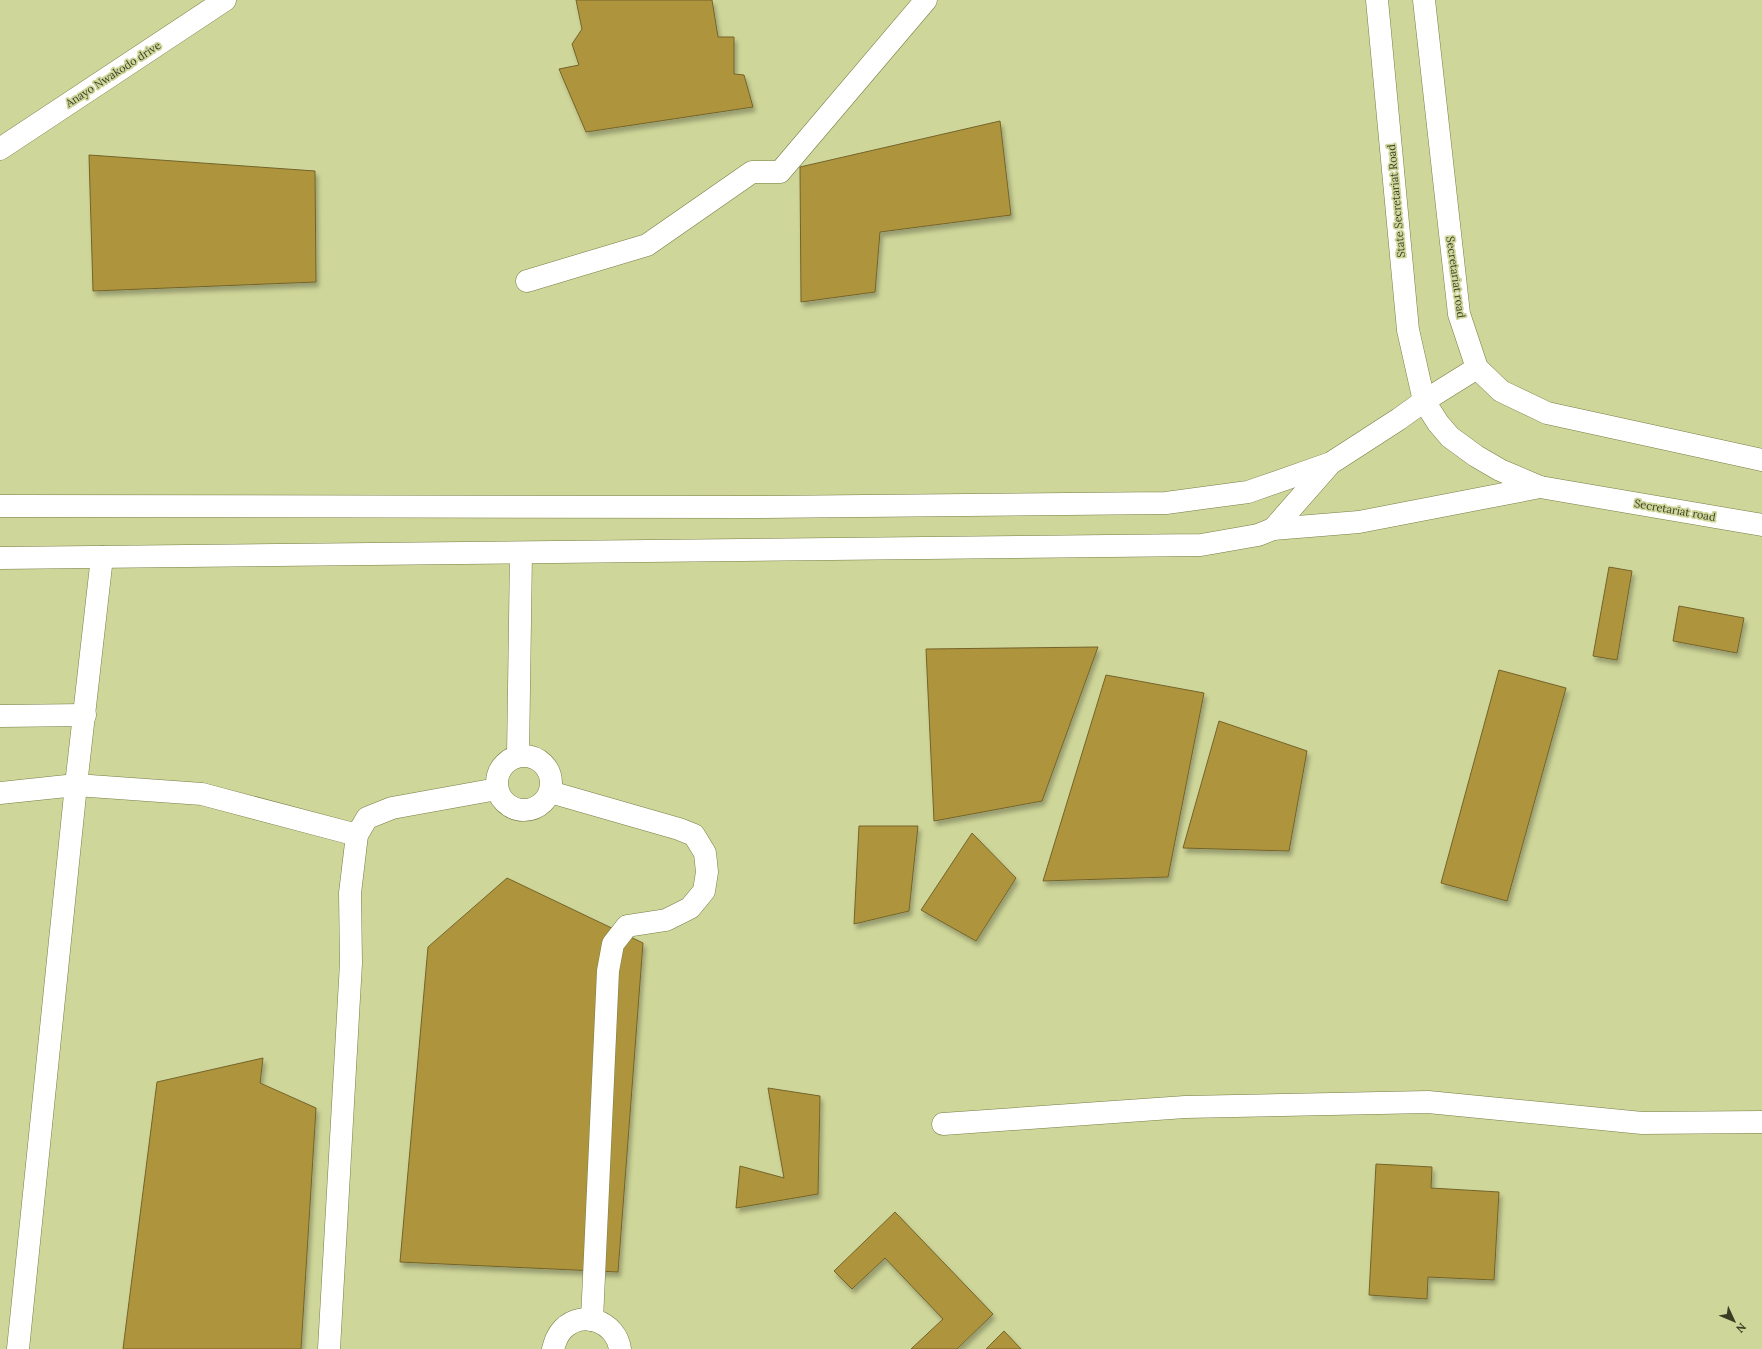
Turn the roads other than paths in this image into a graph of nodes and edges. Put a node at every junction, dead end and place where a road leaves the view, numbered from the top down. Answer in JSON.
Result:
{"nodes":[{"id":1,"x":225,"y":0,"type":"edge"},
{"id":2,"x":926,"y":0,"type":"edge"},
{"id":3,"x":1377,"y":0,"type":"edge"},
{"id":4,"x":1424,"y":0,"type":"edge"},
{"id":5,"x":0,"y":149,"type":"edge"},
{"id":6,"x":527,"y":281,"type":"dead end"},
{"id":7,"x":1477,"y":368,"type":"junction"},
{"id":8,"x":1424,"y":401,"type":"junction"},
{"id":9,"x":1762,"y":460,"type":"edge"},
{"id":10,"x":1331,"y":463,"type":"junction"},
{"id":11,"x":1540,"y":487,"type":"junction"},
{"id":12,"x":0,"y":506,"type":"edge"},
{"id":13,"x":1762,"y":525,"type":"edge"},
{"id":14,"x":1273,"y":529,"type":"junction"},
{"id":15,"x":521,"y":553,"type":"junction"},
{"id":16,"x":102,"y":557,"type":"junction"},
{"id":17,"x":0,"y":558,"type":"edge"},
{"id":18,"x":85,"y":715,"type":"junction"},
{"id":19,"x":0,"y":716,"type":"edge"},
{"id":20,"x":518,"y":756,"type":"junction"},
{"id":21,"x":76,"y":785,"type":"junction"},
{"id":22,"x":497,"y":789,"type":"junction"},
{"id":23,"x":0,"y":792,"type":"edge"},
{"id":24,"x":550,"y":792,"type":"junction"},
{"id":25,"x":357,"y":835,"type":"junction"},
{"id":26,"x":1762,"y":1122,"type":"edge"},
{"id":27,"x":943,"y":1124,"type":"dead end"},
{"id":28,"x":592,"y":1320,"type":"junction"},
{"id":29,"x":18,"y":1349,"type":"edge"},
{"id":30,"x":329,"y":1349,"type":"edge"},
{"id":31,"x":553,"y":1349,"type":"edge"},
{"id":32,"x":620,"y":1349,"type":"edge"}],
"edges":[{"from":1,"to":5,"type":"street","name":"Anayo Nwakodo drive"},
{"from":2,"to":6,"type":"street"},
{"from":3,"to":8,"type":"street","name":"State Secretariat Road"},
{"from":4,"to":7,"type":"street","name":"Secretariat road"},
{"from":7,"to":8,"type":"street"},
{"from":7,"to":9,"type":"street","name":"Secretariat road"},
{"from":8,"to":10,"type":"street"},
{"from":8,"to":11,"type":"street","name":"State Secretariat Road"},
{"from":10,"to":12,"type":"street"},
{"from":10,"to":14,"type":"street"},
{"from":11,"to":13,"type":"street","name":"Secretariat road"},
{"from":11,"to":14,"type":"street"},
{"from":14,"to":15,"type":"street"},
{"from":15,"to":16,"type":"street"},
{"from":15,"to":20,"type":"street"},
{"from":16,"to":17,"type":"street"},
{"from":16,"to":18,"type":"street"},
{"from":18,"to":19,"type":"street"},
{"from":18,"to":21,"type":"street"},
{"from":20,"to":22,"type":"street"},
{"from":20,"to":24,"type":"street"},
{"from":21,"to":23,"type":"street"},
{"from":21,"to":25,"type":"street"},
{"from":21,"to":29,"type":"street"},
{"from":22,"to":24,"type":"street"},
{"from":22,"to":25,"type":"street"},
{"from":24,"to":28,"type":"street"},
{"from":25,"to":30,"type":"street"},
{"from":26,"to":27,"type":"street"},
{"from":28,"to":31,"type":"street"},
{"from":28,"to":32,"type":"street"}]}
